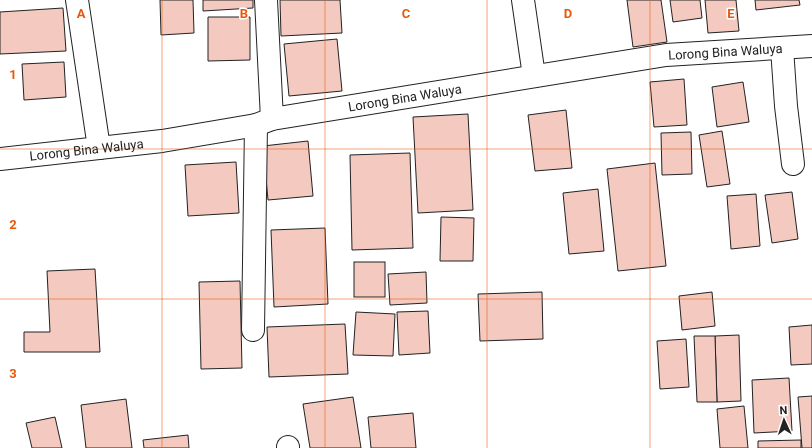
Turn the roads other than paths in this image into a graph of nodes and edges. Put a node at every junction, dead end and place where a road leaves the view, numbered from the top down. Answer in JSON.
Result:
{"nodes":[{"id":1,"x":77,"y":0,"type":"edge"},
{"id":2,"x":266,"y":0,"type":"edge"},
{"id":3,"x":523,"y":0,"type":"edge"},
{"id":4,"x":812,"y":46,"type":"edge"},
{"id":5,"x":782,"y":48,"type":"junction"},
{"id":6,"x":534,"y":76,"type":"junction"},
{"id":7,"x":264,"y":122,"type":"junction"},
{"id":8,"x":99,"y":148,"type":"junction"},
{"id":9,"x":0,"y":159,"type":"edge"},
{"id":10,"x":793,"y":164,"type":"dead end"},
{"id":11,"x":253,"y":330,"type":"dead end"}],
"edges":[{"from":1,"to":8,"type":"street"},
{"from":2,"to":7,"type":"street"},
{"from":3,"to":6,"type":"street"},
{"from":4,"to":5,"type":"street","name":"Lorong Bina Waluya"},
{"from":5,"to":6,"type":"street","name":"Lorong Bina Waluya"},
{"from":5,"to":10,"type":"street"},
{"from":6,"to":7,"type":"street","name":"Lorong Bina Waluya"},
{"from":7,"to":8,"type":"street","name":"Lorong Bina Waluya"},
{"from":7,"to":11,"type":"street"},
{"from":8,"to":9,"type":"street","name":"Lorong Bina Waluya"}]}
